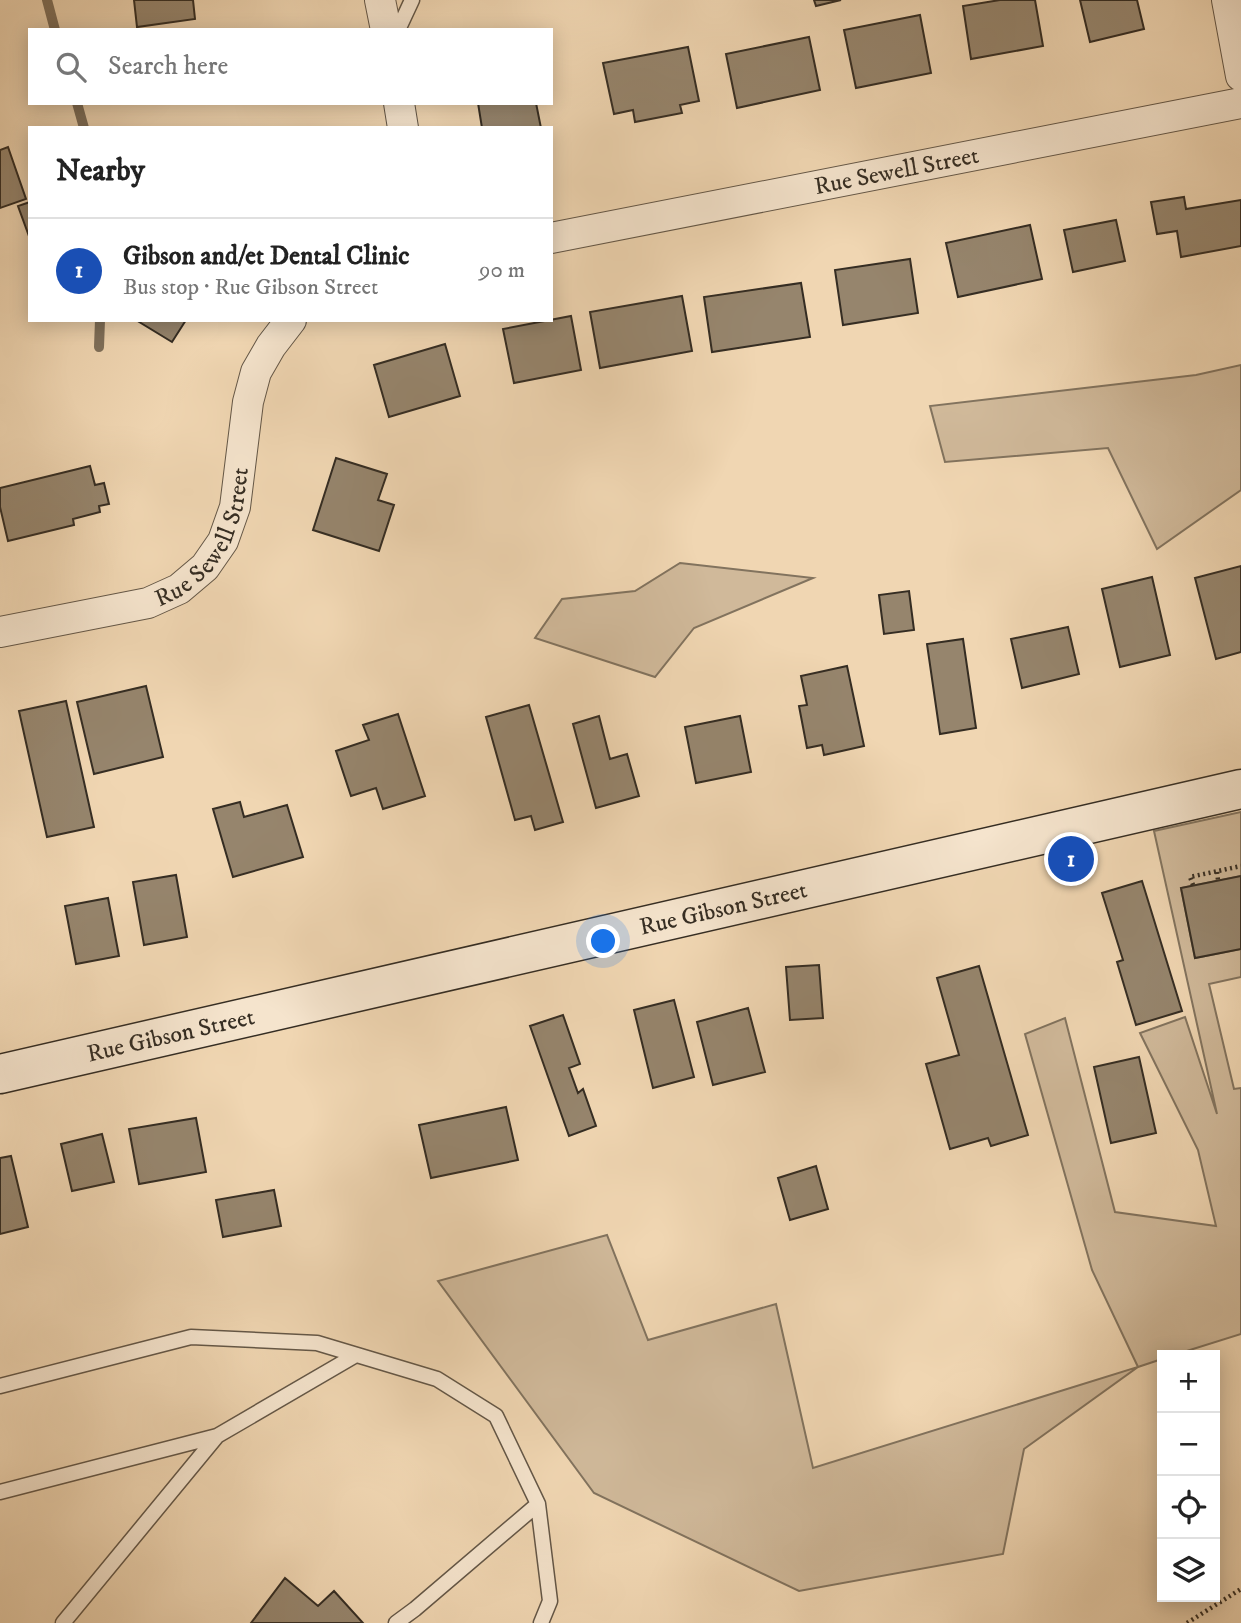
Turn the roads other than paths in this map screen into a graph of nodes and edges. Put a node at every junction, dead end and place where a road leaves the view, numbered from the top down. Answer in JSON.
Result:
{"nodes":[{"id":1,"x":380,"y":0,"type":"edge"},
{"id":2,"x":412,"y":0,"type":"edge"},
{"id":3,"x":1227,"y":0,"type":"edge"},
{"id":4,"x":386,"y":28,"type":"edge"},
{"id":5,"x":399,"y":28,"type":"edge"},
{"id":6,"x":1241,"y":76,"type":"edge"},
{"id":7,"x":1241,"y":103,"type":"edge"},
{"id":8,"x":399,"y":105,"type":"edge"},
{"id":9,"x":403,"y":126,"type":"edge"},
{"id":10,"x":553,"y":237,"type":"edge"},
{"id":11,"x":289,"y":322,"type":"edge"},
{"id":12,"x":0,"y":632,"type":"edge"},
{"id":13,"x":1241,"y":789,"type":"edge"},
{"id":14,"x":0,"y":1074,"type":"edge"},
{"id":15,"x":356,"y":1355,"type":"junction"},
{"id":16,"x":0,"y":1387,"type":"edge"},
{"id":17,"x":217,"y":1436,"type":"junction"},
{"id":18,"x":0,"y":1492,"type":"edge"},
{"id":19,"x":538,"y":1504,"type":"junction"},
{"id":20,"x":63,"y":1623,"type":"edge"},
{"id":21,"x":396,"y":1623,"type":"edge"},
{"id":22,"x":541,"y":1623,"type":"edge"}],
"edges":[{"from":1,"to":4,"type":"street"},
{"from":2,"to":5,"type":"lane"},
{"from":3,"to":6,"type":"street"},
{"from":7,"to":10,"type":"street","name":"Rue Sewell Street"},
{"from":8,"to":9,"type":"street"},
{"from":11,"to":12,"type":"street","name":"Rue Sewell Street"},
{"from":13,"to":14,"type":"main road","name":"Rue Gibson Street"},
{"from":15,"to":16,"type":"lane"},
{"from":15,"to":17,"type":"lane"},
{"from":15,"to":19,"type":"lane"},
{"from":17,"to":18,"type":"lane"},
{"from":17,"to":20,"type":"lane"},
{"from":19,"to":21,"type":"lane"},
{"from":19,"to":22,"type":"lane"}]}
